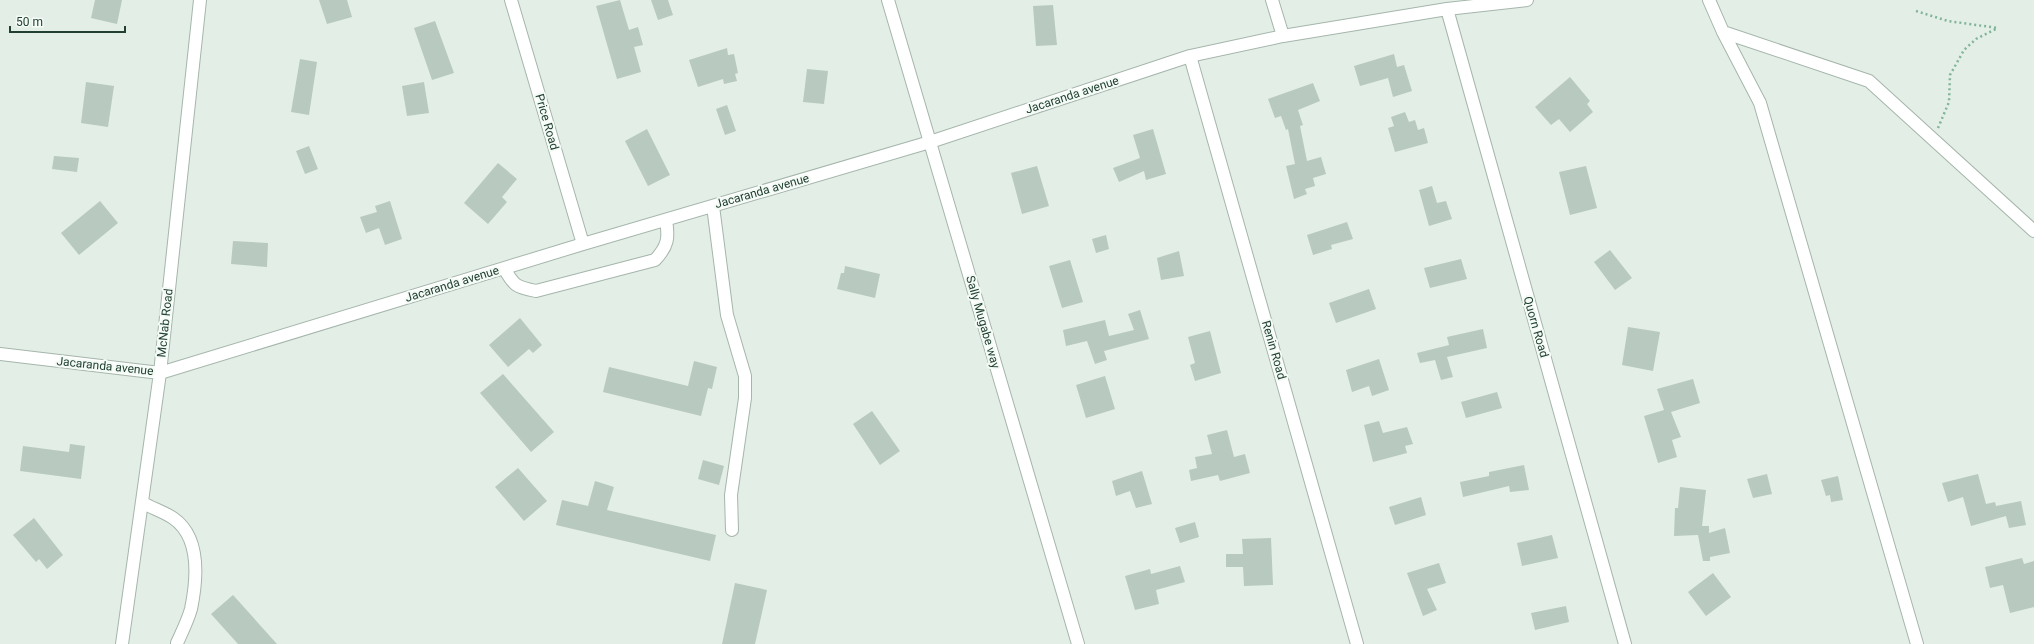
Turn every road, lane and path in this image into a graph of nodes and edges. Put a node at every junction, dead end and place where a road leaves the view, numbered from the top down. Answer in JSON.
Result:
{"nodes":[{"id":1,"x":200,"y":0,"type":"edge"},
{"id":2,"x":511,"y":0,"type":"edge"},
{"id":3,"x":888,"y":0,"type":"edge"},
{"id":4,"x":1272,"y":0,"type":"edge"},
{"id":5,"x":1526,"y":0,"type":"edge"},
{"id":6,"x":1709,"y":0,"type":"edge"},
{"id":7,"x":1447,"y":9,"type":"junction"},
{"id":8,"x":1916,"y":10,"type":"dead end"},
{"id":9,"x":1723,"y":32,"type":"junction"},
{"id":10,"x":1283,"y":36,"type":"junction"},
{"id":11,"x":1190,"y":56,"type":"junction"},
{"id":12,"x":1934,"y":139,"type":"junction"},
{"id":13,"x":930,"y":142,"type":"junction"},
{"id":14,"x":713,"y":206,"type":"junction"},
{"id":15,"x":666,"y":220,"type":"junction"},
{"id":16,"x":2034,"y":231,"type":"edge"},
{"id":17,"x":583,"y":244,"type":"junction"},
{"id":18,"x":504,"y":268,"type":"junction"},
{"id":19,"x":0,"y":354,"type":"edge"},
{"id":20,"x":160,"y":373,"type":"junction"},
{"id":21,"x":143,"y":503,"type":"junction"},
{"id":22,"x":732,"y":530,"type":"dead end"},
{"id":23,"x":177,"y":643,"type":"dead end"},
{"id":24,"x":122,"y":644,"type":"edge"},
{"id":25,"x":1078,"y":644,"type":"edge"},
{"id":26,"x":1358,"y":644,"type":"edge"},
{"id":27,"x":1625,"y":644,"type":"edge"},
{"id":28,"x":1917,"y":644,"type":"edge"}],
"edges":[{"from":1,"to":20,"type":"street","name":"McNab Road"},
{"from":2,"to":17,"type":"street","name":"Price Road"},
{"from":3,"to":13,"type":"street","name":"Sally Mugabe way"},
{"from":4,"to":10,"type":"street"},
{"from":5,"to":7,"type":"street","name":"Jacaranda avenue"},
{"from":6,"to":9,"type":"street"},
{"from":7,"to":10,"type":"street","name":"Jacaranda avenue"},
{"from":7,"to":27,"type":"street","name":"Quorn Road"},
{"from":8,"to":12,"type":"path"},
{"from":9,"to":12,"type":"street"},
{"from":9,"to":28,"type":"street"},
{"from":10,"to":11,"type":"street","name":"Jacaranda avenue"},
{"from":11,"to":13,"type":"street","name":"Jacaranda avenue"},
{"from":11,"to":26,"type":"street","name":"Renin Road"},
{"from":12,"to":16,"type":"street"},
{"from":13,"to":14,"type":"street","name":"Jacaranda avenue"},
{"from":13,"to":25,"type":"street","name":"Sally Mugabe way"},
{"from":14,"to":15,"type":"street","name":"Jacaranda avenue"},
{"from":14,"to":22,"type":"street"},
{"from":15,"to":17,"type":"street","name":"Jacaranda avenue"},
{"from":15,"to":18,"type":"street"},
{"from":17,"to":18,"type":"street","name":"Jacaranda avenue"},
{"from":18,"to":20,"type":"street","name":"Jacaranda avenue"},
{"from":19,"to":20,"type":"street","name":"Jacaranda avenue"},
{"from":20,"to":21,"type":"street","name":"McNab Road"},
{"from":21,"to":23,"type":"street"},
{"from":21,"to":24,"type":"street","name":"McNab Road"}]}
